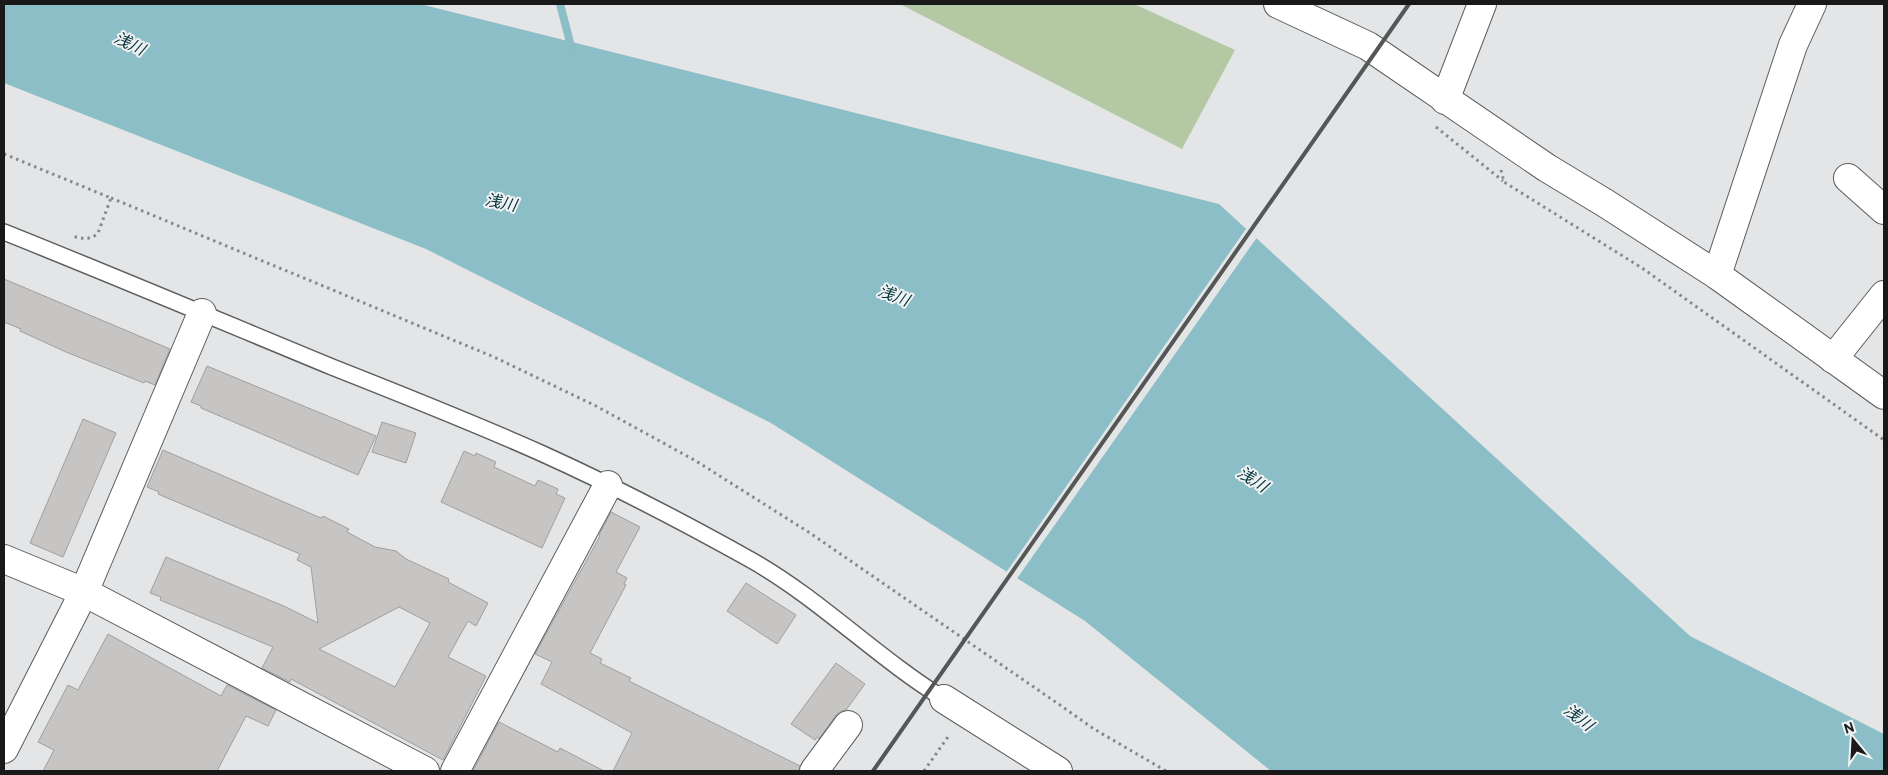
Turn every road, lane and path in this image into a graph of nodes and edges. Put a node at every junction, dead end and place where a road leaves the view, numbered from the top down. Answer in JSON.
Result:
{"nodes":[{"id":1,"x":1278,"y":4,"type":"edge"},
{"id":2,"x":1482,"y":4,"type":"edge"},
{"id":3,"x":1812,"y":4,"type":"edge"},
{"id":4,"x":1446,"y":100,"type":"junction"},
{"id":5,"x":1435,"y":126,"type":"dead end"},
{"id":6,"x":4,"y":154,"type":"edge"},
{"id":7,"x":1499,"y":163,"type":"dead end"},
{"id":8,"x":1848,"y":178,"type":"dead end"},
{"id":9,"x":1504,"y":182,"type":"junction"},
{"id":10,"x":111,"y":198,"type":"junction"},
{"id":11,"x":1884,"y":210,"type":"edge"},
{"id":12,"x":4,"y":232,"type":"edge"},
{"id":13,"x":67,"y":235,"type":"dead end"},
{"id":14,"x":1717,"y":275,"type":"junction"},
{"id":15,"x":1884,"y":295,"type":"edge"},
{"id":16,"x":202,"y":313,"type":"junction"},
{"id":17,"x":1833,"y":358,"type":"junction"},
{"id":18,"x":1884,"y":395,"type":"edge"},
{"id":19,"x":1884,"y":440,"type":"edge"},
{"id":20,"x":608,"y":485,"type":"junction"},
{"id":21,"x":4,"y":559,"type":"edge"},
{"id":22,"x":84,"y":592,"type":"junction"},
{"id":23,"x":944,"y":699,"type":"joint"},
{"id":24,"x":848,"y":725,"type":"dead end"},
{"id":25,"x":954,"y":727,"type":"dead end"},
{"id":26,"x":4,"y":749,"type":"edge"},
{"id":27,"x":424,"y":771,"type":"edge"},
{"id":28,"x":455,"y":771,"type":"edge"},
{"id":29,"x":814,"y":771,"type":"edge"},
{"id":30,"x":924,"y":771,"type":"edge"},
{"id":31,"x":1058,"y":771,"type":"edge"},
{"id":32,"x":1166,"y":771,"type":"edge"}],
"edges":[{"from":1,"to":4,"type":"street"},
{"from":2,"to":4,"type":"street"},
{"from":3,"to":14,"type":"street"},
{"from":4,"to":14,"type":"street"},
{"from":5,"to":9,"type":"path"},
{"from":6,"to":10,"type":"path"},
{"from":7,"to":9,"type":"path"},
{"from":8,"to":11,"type":"street"},
{"from":9,"to":19,"type":"path"},
{"from":10,"to":13,"type":"path"},
{"from":10,"to":32,"type":"path"},
{"from":12,"to":16,"type":"lane"},
{"from":14,"to":17,"type":"street"},
{"from":15,"to":17,"type":"street"},
{"from":16,"to":20,"type":"lane"},
{"from":16,"to":22,"type":"street"},
{"from":17,"to":18,"type":"street"},
{"from":20,"to":23,"type":"lane"},
{"from":20,"to":28,"type":"street"},
{"from":21,"to":22,"type":"street"},
{"from":22,"to":26,"type":"street"},
{"from":22,"to":27,"type":"street"},
{"from":23,"to":31,"type":"street"},
{"from":24,"to":29,"type":"street"},
{"from":25,"to":30,"type":"path"}]}
